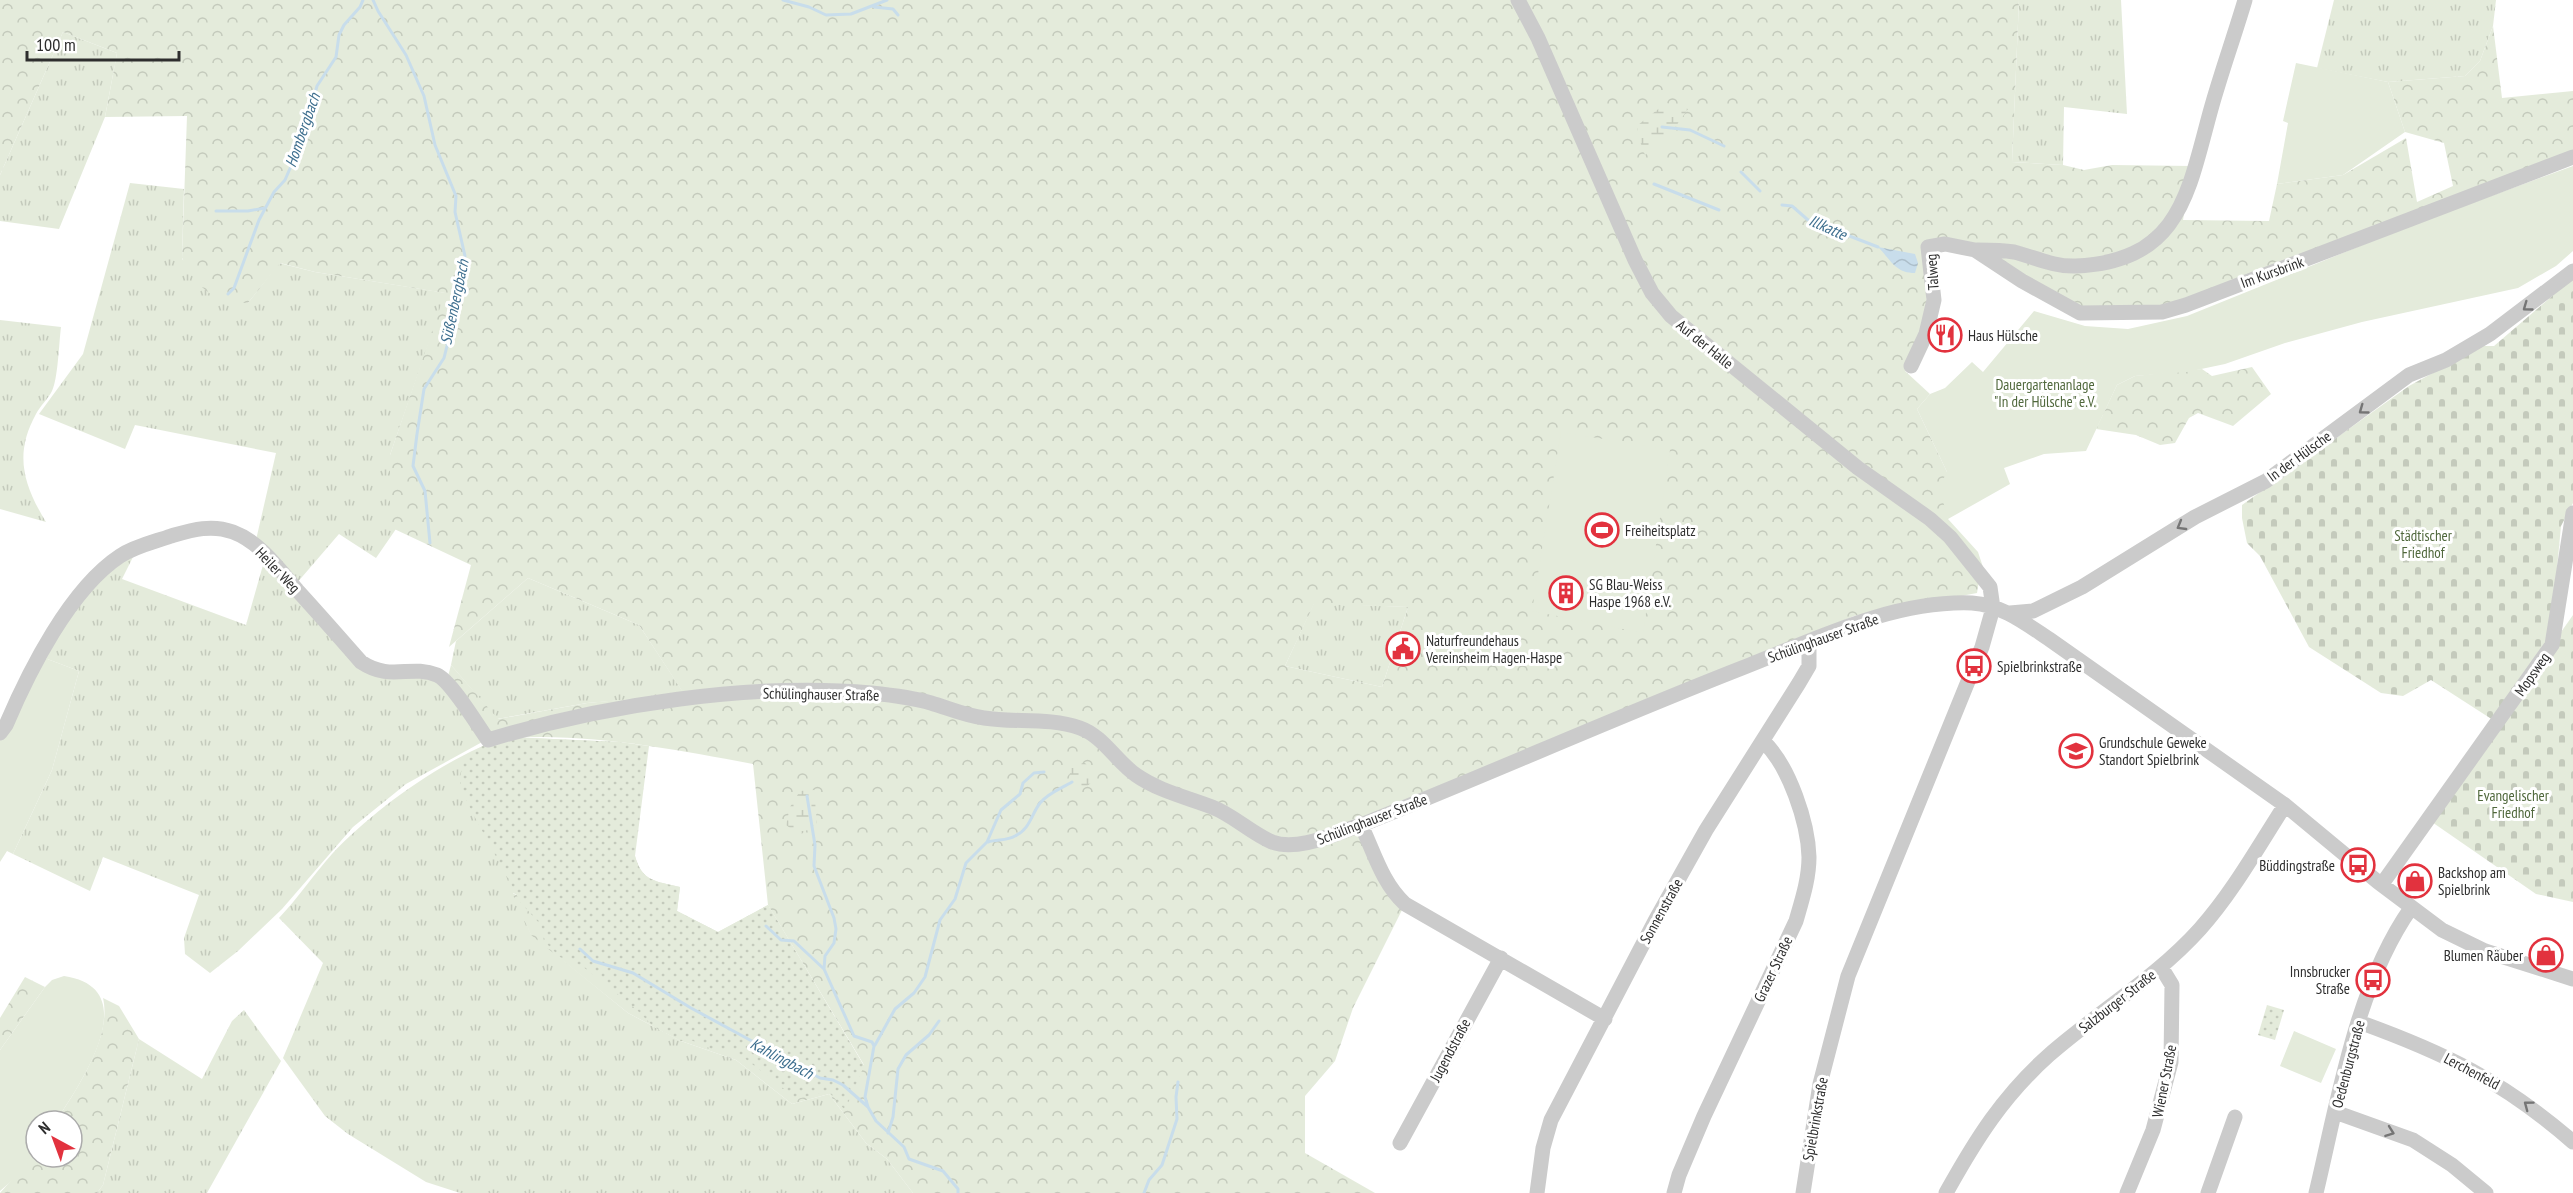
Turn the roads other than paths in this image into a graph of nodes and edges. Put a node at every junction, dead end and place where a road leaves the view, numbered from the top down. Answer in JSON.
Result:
{"nodes":[{"id":1,"x":1518,"y":0,"type":"edge"},
{"id":2,"x":2245,"y":0,"type":"edge"},
{"id":3,"x":2573,"y":157,"type":"edge"},
{"id":4,"x":1972,"y":248,"type":"junction"},
{"id":5,"x":2573,"y":271,"type":"edge"},
{"id":6,"x":1911,"y":366,"type":"dead end"},
{"id":7,"x":2573,"y":513,"type":"edge"},
{"id":8,"x":1993,"y":608,"type":"junction"},
{"id":9,"x":2010,"y":614,"type":"junction"},
{"id":10,"x":1809,"y":642,"type":"junction"},
{"id":11,"x":0,"y":733,"type":"edge"},
{"id":12,"x":489,"y":740,"type":"joint"},
{"id":13,"x":1764,"y":742,"type":"junction"},
{"id":14,"x":2285,"y":805,"type":"junction"},
{"id":15,"x":1361,"y":825,"type":"junction"},
{"id":16,"x":2382,"y":884,"type":"junction"},
{"id":17,"x":2411,"y":908,"type":"junction"},
{"id":18,"x":1501,"y":958,"type":"junction"},
{"id":19,"x":2161,"y":967,"type":"junction"},
{"id":20,"x":2573,"y":980,"type":"edge"},
{"id":21,"x":1605,"y":1019,"type":"junction"},
{"id":22,"x":2359,"y":1022,"type":"junction"},
{"id":23,"x":2335,"y":1112,"type":"junction"},
{"id":24,"x":2235,"y":1117,"type":"dead end"},
{"id":25,"x":2573,"y":1142,"type":"edge"},
{"id":26,"x":1400,"y":1143,"type":"dead end"},
{"id":27,"x":1537,"y":1193,"type":"edge"},
{"id":28,"x":1674,"y":1193,"type":"edge"},
{"id":29,"x":1803,"y":1193,"type":"edge"},
{"id":30,"x":1946,"y":1193,"type":"edge"},
{"id":31,"x":2127,"y":1193,"type":"edge"},
{"id":32,"x":2208,"y":1193,"type":"edge"},
{"id":33,"x":2316,"y":1193,"type":"edge"},
{"id":34,"x":2486,"y":1193,"type":"edge"}],
"edges":[{"from":1,"to":8,"type":"street","name":"Auf der Halle"},
{"from":2,"to":4,"type":"street"},
{"from":3,"to":4,"type":"street","name":"Im Kursbrink"},
{"from":4,"to":6,"type":"street","name":"Talweg"},
{"from":5,"to":9,"type":"street","name":"In der Hülsche","one_way":true},
{"from":7,"to":16,"type":"street","name":"Mopsweg"},
{"from":8,"to":9,"type":"street"},
{"from":8,"to":10,"type":"street","name":"Schülinghauser Straße"},
{"from":8,"to":29,"type":"street","name":"Spielbrinkstraße"},
{"from":9,"to":14,"type":"street"},
{"from":10,"to":13,"type":"street","name":"Sonnenstraße"},
{"from":10,"to":15,"type":"street","name":"Schülinghauser Straße"},
{"from":11,"to":12,"type":"street","name":"Heiler Weg"},
{"from":12,"to":15,"type":"street","name":"Schülinghauser Straße"},
{"from":13,"to":21,"type":"street","name":"Sonnenstraße"},
{"from":13,"to":28,"type":"street","name":"Grazer Straße"},
{"from":14,"to":16,"type":"street"},
{"from":14,"to":19,"type":"street","name":"Salzburger Straße"},
{"from":15,"to":18,"type":"street"},
{"from":16,"to":17,"type":"street"},
{"from":17,"to":20,"type":"street"},
{"from":17,"to":22,"type":"street","name":"Oedenburgstraße"},
{"from":18,"to":21,"type":"street"},
{"from":18,"to":26,"type":"street","name":"Jugendstraße"},
{"from":19,"to":30,"type":"street","name":"Salzburger Straße"},
{"from":19,"to":31,"type":"street","name":"Wiener Straße"},
{"from":21,"to":27,"type":"street","name":"Sonnenstraße"},
{"from":22,"to":23,"type":"street","name":"Oedenburgstraße"},
{"from":25,"to":22,"type":"street","name":"Lerchenfeld","one_way":true},
{"from":23,"to":33,"type":"street","name":"Oedenburgstraße"},
{"from":23,"to":34,"type":"street","one_way":true},
{"from":24,"to":32,"type":"street"}]}
